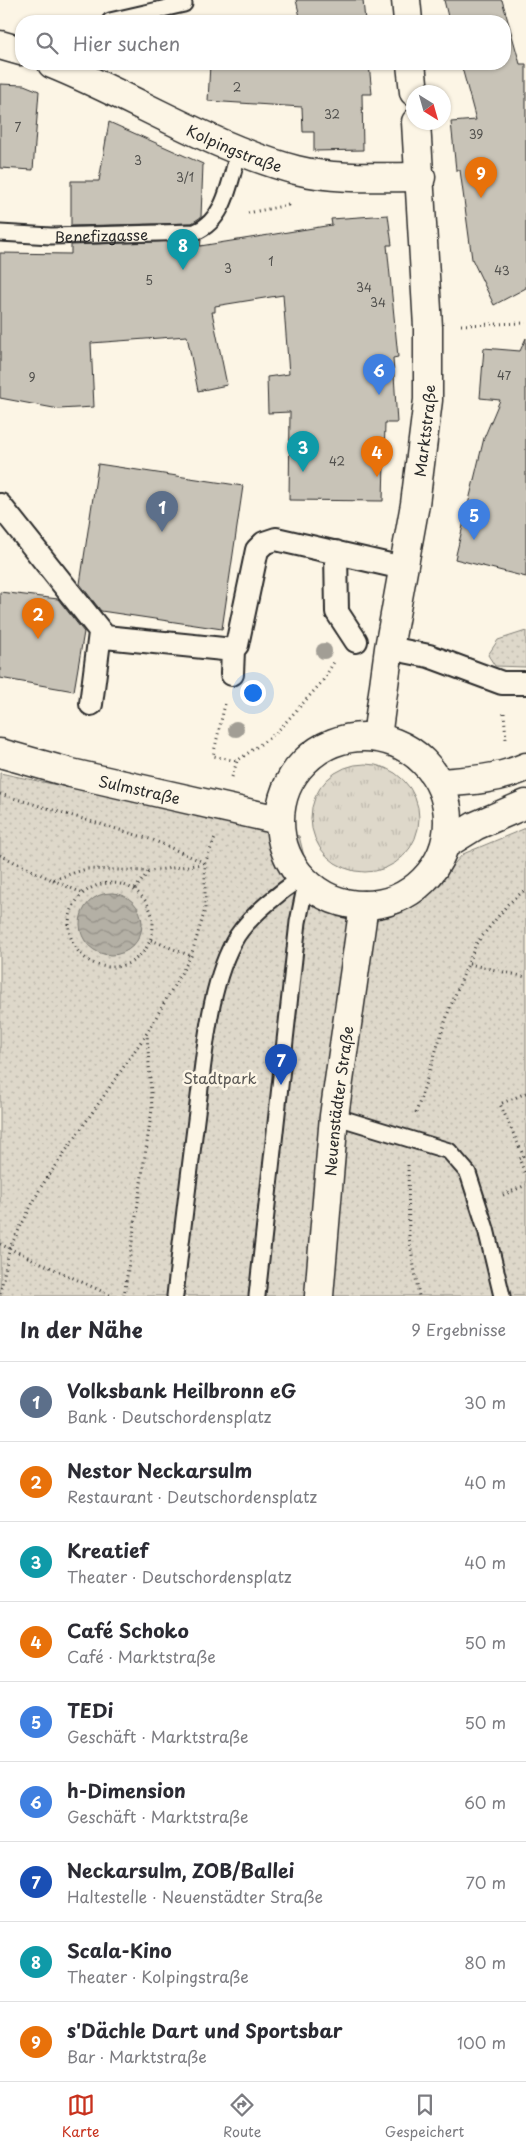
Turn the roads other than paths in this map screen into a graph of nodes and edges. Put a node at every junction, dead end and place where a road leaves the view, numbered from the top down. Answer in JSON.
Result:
{"nodes":[{"id":1,"x":183,"y":0,"type":"edge"},
{"id":2,"x":406,"y":0,"type":"edge"},
{"id":3,"x":136,"y":15,"type":"edge"},
{"id":4,"x":407,"y":15,"type":"edge"},
{"id":5,"x":0,"y":45,"type":"edge"},
{"id":6,"x":15,"y":49,"type":"edge"},
{"id":7,"x":70,"y":70,"type":"edge"},
{"id":8,"x":412,"y":70,"type":"edge"},
{"id":9,"x":413,"y":85,"type":"edge"},
{"id":10,"x":417,"y":130,"type":"edge"},
{"id":11,"x":238,"y":150,"type":"junction"},
{"id":12,"x":420,"y":177,"type":"junction"},
{"id":13,"x":0,"y":233,"type":"edge"},
{"id":14,"x":0,"y":506,"type":"edge"},
{"id":15,"x":336,"y":552,"type":"junction"},
{"id":16,"x":404,"y":568,"type":"junction"},
{"id":17,"x":100,"y":633,"type":"junction"},
{"id":18,"x":356,"y":641,"type":"road end"},
{"id":19,"x":389,"y":648,"type":"junction"},
{"id":20,"x":233,"y":650,"type":"junction"},
{"id":21,"x":240,"y":671,"type":"road end"},
{"id":22,"x":526,"y":683,"type":"edge"},
{"id":23,"x":91,"y":704,"type":"dead end"},
{"id":24,"x":377,"y":737,"type":"junction"},
{"id":25,"x":0,"y":753,"type":"edge"},
{"id":26,"x":526,"y":767,"type":"edge"},
{"id":27,"x":440,"y":783,"type":"junction"},
{"id":28,"x":526,"y":804,"type":"edge"},
{"id":29,"x":279,"y":820,"type":"junction"},
{"id":30,"x":446,"y":844,"type":"junction"},
{"id":31,"x":304,"y":880,"type":"junction"},
{"id":32,"x":364,"y":905,"type":"junction"},
{"id":33,"x":334,"y":1116,"type":"junction"},
{"id":34,"x":175,"y":1296,"type":"edge"},
{"id":35,"x":257,"y":1296,"type":"edge"},
{"id":36,"x":320,"y":1296,"type":"edge"},
{"id":37,"x":502,"y":1296,"type":"edge"}],
"edges":[{"from":1,"to":3,"type":"lane"},
{"from":2,"to":4,"type":"street"},
{"from":5,"to":6,"type":"street"},
{"from":7,"to":11,"type":"street","name":"Kolpingstraße"},
{"from":8,"to":9,"type":"street"},
{"from":10,"to":12,"type":"street","name":"Marktstraße"},
{"from":11,"to":12,"type":"street","name":"Kolpingstraße"},
{"from":11,"to":13,"type":"lane","name":"Benefizgasse"},
{"from":12,"to":16,"type":"street","name":"Marktstraße"},
{"from":14,"to":17,"type":"street"},
{"from":15,"to":16,"type":"street"},
{"from":15,"to":18,"type":"street"},
{"from":15,"to":20,"type":"street"},
{"from":16,"to":19,"type":"street","name":"Marktstraße"},
{"from":17,"to":20,"type":"street"},
{"from":17,"to":23,"type":"street"},
{"from":19,"to":22,"type":"street"},
{"from":19,"to":24,"type":"street","name":"Marktstraße"},
{"from":20,"to":21,"type":"street"},
{"from":24,"to":27,"type":"street"},
{"from":24,"to":29,"type":"street"},
{"from":25,"to":29,"type":"street","name":"Sulmstraße"},
{"from":26,"to":27,"type":"street"},
{"from":27,"to":30,"type":"street"},
{"from":28,"to":30,"type":"street"},
{"from":29,"to":31,"type":"street"},
{"from":30,"to":32,"type":"street"},
{"from":31,"to":32,"type":"street"},
{"from":31,"to":34,"type":"lane"},
{"from":31,"to":35,"type":"lane"},
{"from":32,"to":33,"type":"street","name":"Neuenstädter Straße"},
{"from":33,"to":36,"type":"street","name":"Neuenstädter Straße"},
{"from":33,"to":37,"type":"lane"}]}
